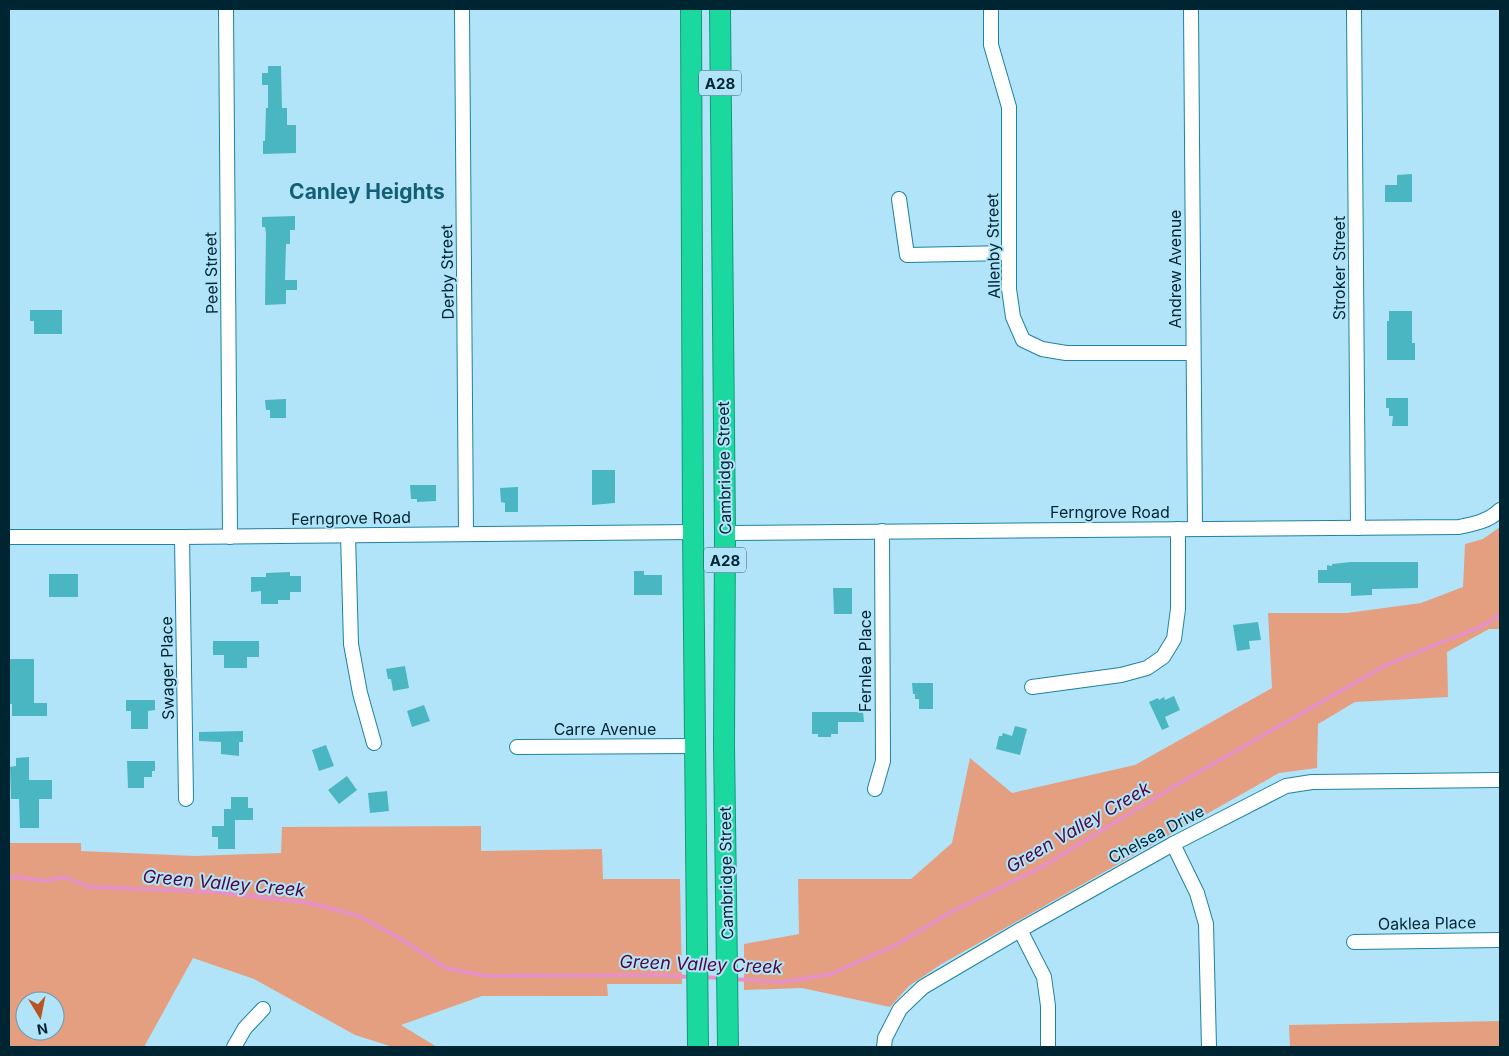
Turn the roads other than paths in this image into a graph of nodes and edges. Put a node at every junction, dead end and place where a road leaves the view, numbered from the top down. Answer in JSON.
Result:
{"nodes":[{"id":1,"x":226,"y":9,"type":"edge"},
{"id":2,"x":462,"y":9,"type":"edge"},
{"id":3,"x":691,"y":9,"type":"edge"},
{"id":4,"x":720,"y":9,"type":"edge"},
{"id":5,"x":990,"y":9,"type":"edge"},
{"id":6,"x":1191,"y":9,"type":"edge"},
{"id":7,"x":1354,"y":9,"type":"edge"},
{"id":8,"x":899,"y":199,"type":"dead end"},
{"id":9,"x":1008,"y":253,"type":"junction"},
{"id":10,"x":1193,"y":353,"type":"junction"},
{"id":11,"x":1497,"y":513,"type":"edge"},
{"id":12,"x":1358,"y":528,"type":"junction"},
{"id":13,"x":1178,"y":529,"type":"junction"},
{"id":14,"x":1195,"y":529,"type":"junction"},
{"id":15,"x":693,"y":532,"type":"junction"},
{"id":16,"x":882,"y":532,"type":"junction"},
{"id":17,"x":725,"y":533,"type":"junction"},
{"id":18,"x":466,"y":534,"type":"junction"},
{"id":19,"x":348,"y":535,"type":"junction"},
{"id":20,"x":230,"y":536,"type":"junction"},
{"id":21,"x":9,"y":537,"type":"edge"},
{"id":22,"x":182,"y":537,"type":"junction"},
{"id":23,"x":1032,"y":687,"type":"dead end"},
{"id":24,"x":374,"y":743,"type":"dead end"},
{"id":25,"x":694,"y":746,"type":"junction"},
{"id":26,"x":516,"y":747,"type":"dead end"},
{"id":27,"x":1500,"y":780,"type":"edge"},
{"id":28,"x":875,"y":789,"type":"dead end"},
{"id":29,"x":186,"y":799,"type":"dead end"},
{"id":30,"x":1173,"y":844,"type":"junction"},
{"id":31,"x":1020,"y":930,"type":"junction"},
{"id":32,"x":1500,"y":940,"type":"edge"},
{"id":33,"x":1354,"y":942,"type":"dead end"},
{"id":34,"x":263,"y":1009,"type":"dead end"},
{"id":35,"x":234,"y":1047,"type":"edge"},
{"id":36,"x":698,"y":1047,"type":"edge"},
{"id":37,"x":728,"y":1047,"type":"edge"},
{"id":38,"x":884,"y":1047,"type":"edge"},
{"id":39,"x":1048,"y":1047,"type":"edge"},
{"id":40,"x":1209,"y":1047,"type":"edge"}],
"edges":[{"from":1,"to":20,"type":"street","name":"Peel Street"},
{"from":2,"to":18,"type":"street","name":"Derby Street"},
{"from":3,"to":15,"type":"highway","name":"Cambridge Street","number":"A28"},
{"from":4,"to":17,"type":"highway","name":"Cambridge Street","number":"A28"},
{"from":5,"to":9,"type":"street","name":"Allenby Street"},
{"from":6,"to":10,"type":"street","name":"Andrew Avenue"},
{"from":7,"to":12,"type":"street","name":"Stroker Street"},
{"from":8,"to":9,"type":"street"},
{"from":9,"to":10,"type":"street","name":"Allenby Street"},
{"from":10,"to":14,"type":"street","name":"Andrew Avenue"},
{"from":11,"to":12,"type":"street","name":"Ferngrove Road"},
{"from":12,"to":14,"type":"street","name":"Ferngrove Road"},
{"from":13,"to":14,"type":"street","name":"Ferngrove Road"},
{"from":13,"to":16,"type":"street","name":"Ferngrove Road"},
{"from":13,"to":23,"type":"street"},
{"from":15,"to":18,"type":"street","name":"Ferngrove Road"},
{"from":15,"to":25,"type":"highway","name":"Cambridge Street","number":"A28"},
{"from":16,"to":17,"type":"street","name":"Ferngrove Road"},
{"from":16,"to":28,"type":"street","name":"Fernlea Place"},
{"from":17,"to":37,"type":"highway","name":"Cambridge Street","number":"A28"},
{"from":18,"to":19,"type":"street","name":"Ferngrove Road"},
{"from":19,"to":20,"type":"street","name":"Ferngrove Road"},
{"from":19,"to":24,"type":"street"},
{"from":20,"to":22,"type":"street","name":"Ferngrove Road"},
{"from":21,"to":22,"type":"street","name":"Ferngrove Road"},
{"from":22,"to":29,"type":"street","name":"Swager Place"},
{"from":25,"to":26,"type":"street","name":"Carre Avenue"},
{"from":25,"to":36,"type":"highway","name":"Cambridge Street","number":"A28"},
{"from":27,"to":30,"type":"street","name":"Chelsea Drive"},
{"from":30,"to":31,"type":"street","name":"Chelsea Drive"},
{"from":30,"to":40,"type":"street"},
{"from":31,"to":38,"type":"street","name":"Chelsea Drive"},
{"from":31,"to":39,"type":"street"},
{"from":32,"to":33,"type":"street","name":"Oaklea Place"},
{"from":34,"to":35,"type":"street"}]}
